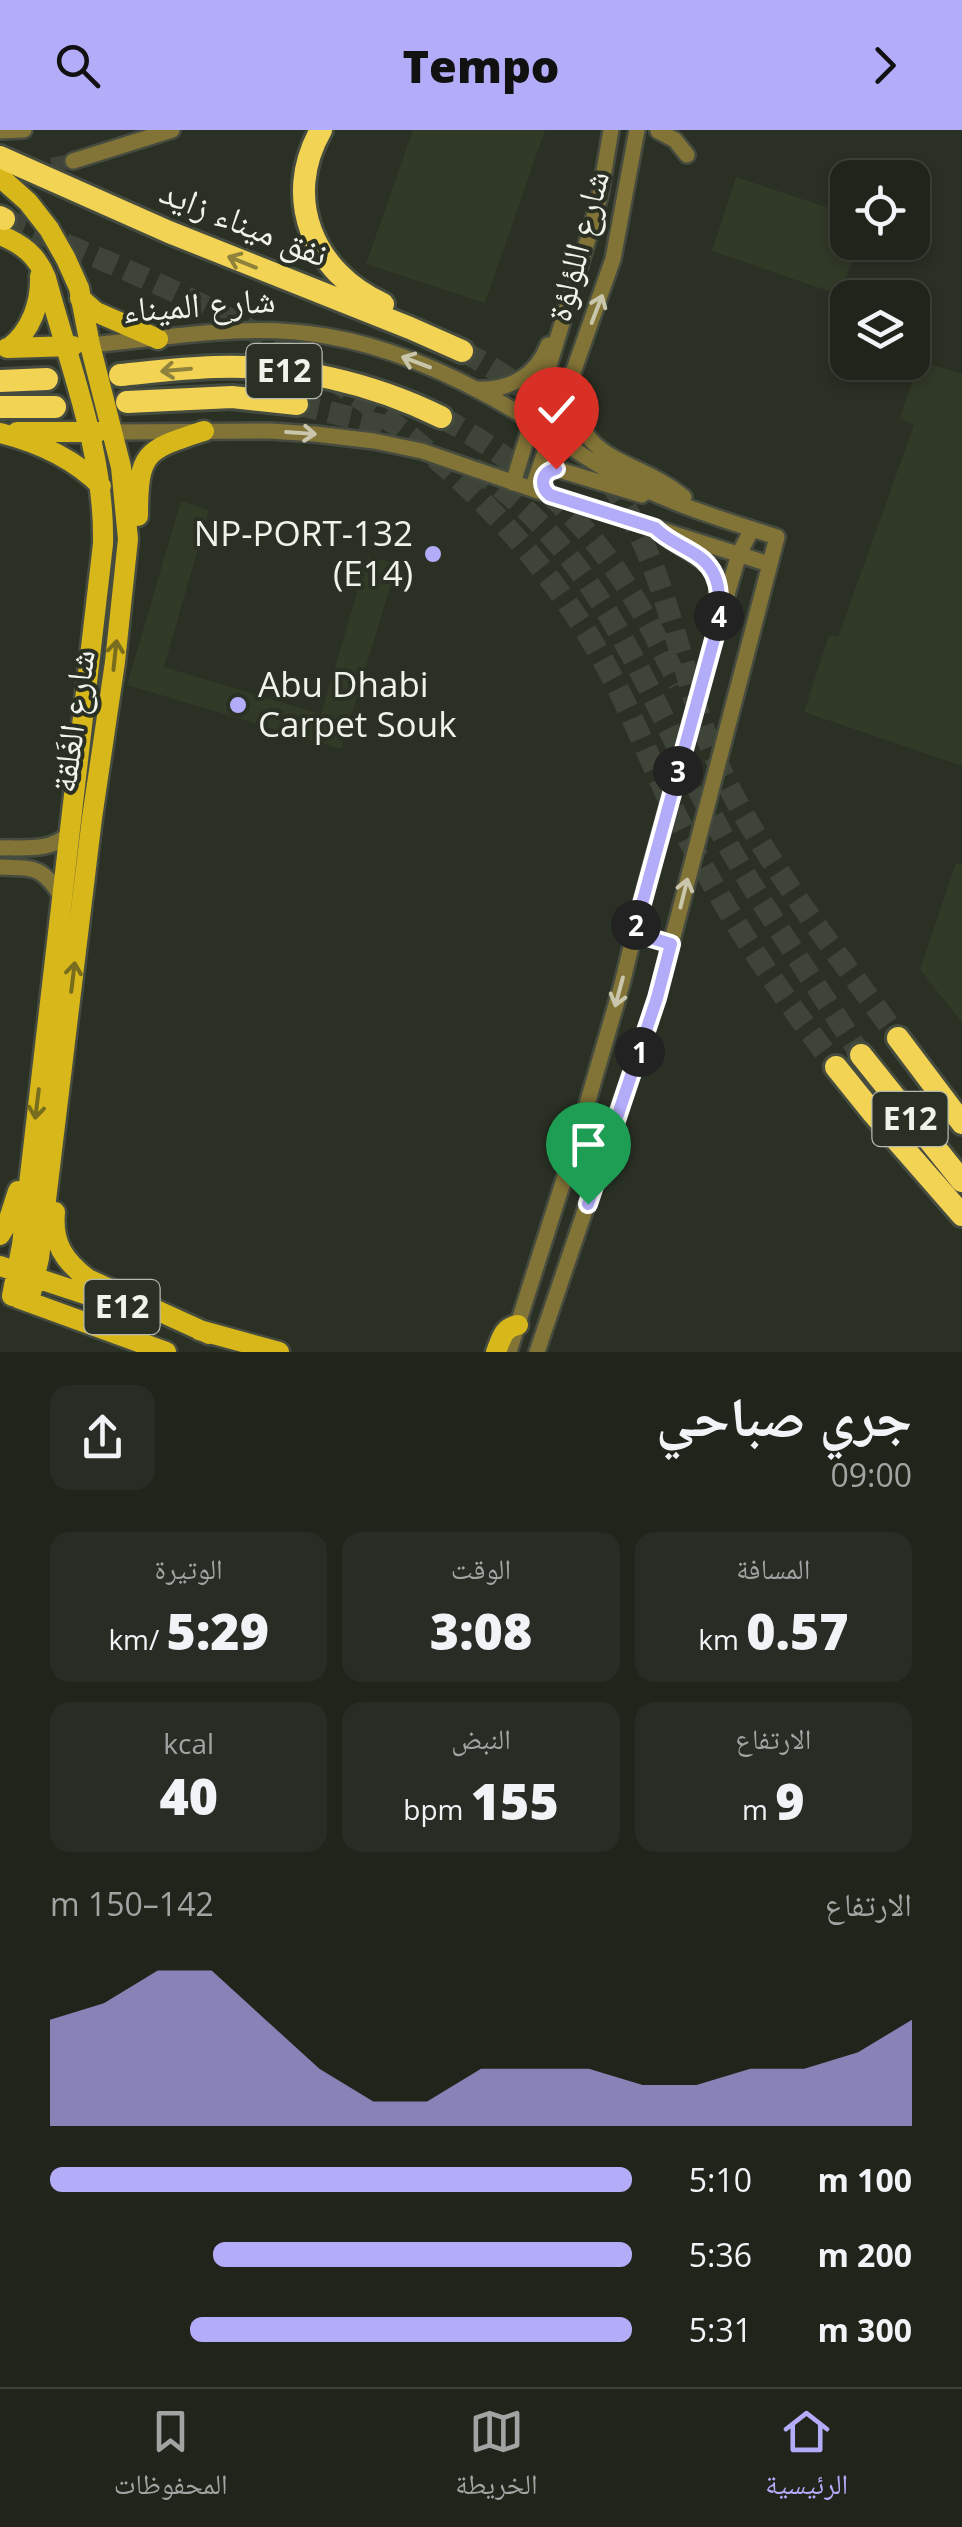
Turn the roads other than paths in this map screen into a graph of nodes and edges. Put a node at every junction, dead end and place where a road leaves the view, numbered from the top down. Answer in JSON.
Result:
{"nodes":[{"id":1,"x":24,"y":130,"type":"edge"},
{"id":2,"x":172,"y":130,"type":"edge"},
{"id":3,"x":321,"y":130,"type":"edge"},
{"id":4,"x":611,"y":130,"type":"edge"},
{"id":5,"x":637,"y":130,"type":"edge"},
{"id":6,"x":659,"y":130,"type":"edge"},
{"id":7,"x":0,"y":132,"type":"edge"},
{"id":8,"x":633,"y":148,"type":"junction"},
{"id":9,"x":687,"y":155,"type":"dead end"},
{"id":10,"x":0,"y":158,"type":"edge"},
{"id":11,"x":73,"y":161,"type":"tunnel mouth"},
{"id":12,"x":0,"y":177,"type":"edge"},
{"id":13,"x":1,"y":224,"type":"edge"},
{"id":14,"x":37,"y":259,"type":"junction"},
{"id":15,"x":80,"y":298,"type":"junction"},
{"id":16,"x":564,"y":316,"type":"junction"},
{"id":17,"x":89,"y":338,"type":"junction"},
{"id":18,"x":158,"y":339,"type":"junction"},
{"id":19,"x":63,"y":341,"type":"junction"},
{"id":20,"x":4,"y":348,"type":"edge"},
{"id":21,"x":120,"y":374,"type":"dead end"},
{"id":22,"x":571,"y":375,"type":"junction"},
{"id":23,"x":47,"y":379,"type":"dead end"},
{"id":24,"x":0,"y":380,"type":"edge"},
{"id":25,"x":477,"y":389,"type":"junction"},
{"id":26,"x":128,"y":402,"type":"dead end"},
{"id":27,"x":296,"y":404,"type":"tunnel mouth"},
{"id":28,"x":0,"y":407,"type":"edge"},
{"id":29,"x":56,"y":407,"type":"dead end"},
{"id":30,"x":441,"y":416,"type":"tunnel mouth"},
{"id":31,"x":534,"y":422,"type":"junction"},
{"id":32,"x":204,"y":431,"type":"junction"},
{"id":33,"x":0,"y":433,"type":"edge"},
{"id":34,"x":550,"y":433,"type":"junction"},
{"id":35,"x":115,"y":439,"type":"junction"},
{"id":36,"x":91,"y":440,"type":"junction"},
{"id":37,"x":513,"y":483,"type":"junction"},
{"id":38,"x":101,"y":486,"type":"junction"},
{"id":39,"x":532,"y":489,"type":"junction"},
{"id":40,"x":550,"y":495,"type":"junction"},
{"id":41,"x":666,"y":497,"type":"junction"},
{"id":42,"x":694,"y":508,"type":"junction"},
{"id":43,"x":655,"y":528,"type":"junction"},
{"id":44,"x":752,"y":529,"type":"junction"},
{"id":45,"x":128,"y":540,"type":"junction"},
{"id":46,"x":740,"y":554,"type":"junction"},
{"id":47,"x":769,"y":564,"type":"junction"},
{"id":48,"x":718,"y":625,"type":"junction"},
{"id":49,"x":69,"y":834,"type":"junction"},
{"id":50,"x":0,"y":848,"type":"edge"},
{"id":51,"x":0,"y":867,"type":"edge"},
{"id":52,"x":61,"y":896,"type":"junction"},
{"id":53,"x":634,"y":933,"type":"junction"},
{"id":54,"x":671,"y":944,"type":"junction"},
{"id":55,"x":898,"y":1038,"type":"tunnel mouth"},
{"id":56,"x":861,"y":1055,"type":"tunnel mouth"},
{"id":57,"x":836,"y":1067,"type":"tunnel mouth"},
{"id":58,"x":62,"y":1074,"type":"junction"},
{"id":59,"x":962,"y":1122,"type":"edge"},
{"id":60,"x":30,"y":1167,"type":"junction"},
{"id":61,"x":962,"y":1181,"type":"edge"},
{"id":62,"x":962,"y":1215,"type":"edge"},
{"id":63,"x":0,"y":1235,"type":"edge"},
{"id":64,"x":18,"y":1272,"type":"edge"},
{"id":65,"x":14,"y":1297,"type":"edge"},
{"id":66,"x":518,"y":1324,"type":"junction"},
{"id":67,"x":210,"y":1334,"type":"junction"},
{"id":68,"x":166,"y":1352,"type":"edge"},
{"id":69,"x":279,"y":1352,"type":"edge"},
{"id":70,"x":496,"y":1352,"type":"edge"},
{"id":71,"x":509,"y":1352,"type":"edge"},
{"id":72,"x":537,"y":1352,"type":"edge"}],
"edges":[{"from":1,"to":7,"type":"street"},
{"from":2,"to":11,"type":"street"},
{"from":3,"to":10,"type":"highway","name":"نفق ميناء زايد","one_way":true},
{"from":4,"to":16,"type":"street","name":"شارع اللؤلؤة"},
{"from":5,"to":8,"type":"street","name":"شارع اللؤلؤة"},
{"from":6,"to":8,"type":"street"},
{"from":6,"to":9,"type":"street"},
{"from":22,"to":8,"type":"street","name":"شارع اللؤلؤة","one_way":true},
{"from":12,"to":15,"type":"main road","name":"شارع الغَلقة"},
{"from":13,"to":14,"type":"main road"},
{"from":14,"to":19,"type":"main road","name":"شارع الغَلقة"},
{"from":14,"to":20,"type":"main road"},
{"from":15,"to":17,"type":"main road","name":"شارع الغَلقة"},
{"from":15,"to":18,"type":"main road"},
{"from":16,"to":25,"type":"street"},
{"from":16,"to":31,"type":"street","name":"شارع اللؤلؤة"},
{"from":17,"to":18,"type":"street","name":"شارع الميناء"},
{"from":17,"to":19,"type":"main road"},
{"from":17,"to":35,"type":"main road","name":"شارع الغَلقة"},
{"from":25,"to":18,"type":"street","name":"شارع الميناء","one_way":true},
{"from":19,"to":20,"type":"main road"},
{"from":19,"to":36,"type":"main road","name":"شارع الغَلقة"},
{"from":30,"to":21,"type":"highway","number":"E12","one_way":true},
{"from":22,"to":34,"type":"street","name":"شارع اللؤلؤة"},
{"from":22,"to":42,"type":"street"},
{"from":23,"to":24,"type":"highway"},
{"from":25,"to":31,"type":"street","name":"شارع الميناء"},
{"from":26,"to":27,"type":"highway","number":"E12"},
{"from":28,"to":29,"type":"highway"},
{"from":31,"to":34,"type":"street","name":"شارع الميناء"},
{"from":31,"to":37,"type":"street","name":"شارع اللؤلؤة"},
{"from":32,"to":35,"type":"street"},
{"from":32,"to":37,"type":"street","one_way":true},
{"from":32,"to":45,"type":"main road"},
{"from":33,"to":36,"type":"main road"},
{"from":33,"to":38,"type":"main road"},
{"from":34,"to":39,"type":"street","name":"شارع اللؤلؤة"},
{"from":34,"to":41,"type":"street","name":"شارع الميناء"},
{"from":35,"to":36,"type":"main road"},
{"from":35,"to":45,"type":"main road","name":"شارع الغَلقة"},
{"from":36,"to":38,"type":"main road","name":"شارع الغَلقة"},
{"from":37,"to":39,"type":"street"},
{"from":38,"to":49,"type":"main road","name":"شارع الغَلقة"},
{"from":39,"to":40,"type":"street"},
{"from":40,"to":41,"type":"street"},
{"from":40,"to":43,"type":"street"},
{"from":41,"to":42,"type":"street","name":"شارع الميناء"},
{"from":42,"to":44,"type":"street","name":"شارع الميناء"},
{"from":43,"to":46,"type":"street"},
{"from":43,"to":48,"type":"street"},
{"from":44,"to":46,"type":"street"},
{"from":44,"to":47,"type":"street","name":"شارع الميناء"},
{"from":58,"to":45,"type":"main road","name":"شارع الغَلقة","one_way":true},
{"from":46,"to":47,"type":"street"},
{"from":46,"to":48,"type":"street"},
{"from":54,"to":47,"type":"street","one_way":true},
{"from":48,"to":53,"type":"street"},
{"from":49,"to":50,"type":"street"},
{"from":49,"to":52,"type":"main road","name":"شارع الغَلقة"},
{"from":51,"to":52,"type":"street"},
{"from":52,"to":60,"type":"main road","name":"شارع الغَلقة","one_way":true},
{"from":53,"to":54,"type":"street"},
{"from":53,"to":66,"type":"street","one_way":true},
{"from":54,"to":72,"type":"street"},
{"from":55,"to":59,"type":"highway","number":"E12"},
{"from":56,"to":61,"type":"highway","number":"E12"},
{"from":57,"to":62,"type":"highway"},
{"from":58,"to":64,"type":"main road","name":"شارع الغَلقة"},
{"from":58,"to":67,"type":"main road"},
{"from":60,"to":63,"type":"main road"},
{"from":60,"to":64,"type":"main road","name":"شارع الغَلقة"},
{"from":64,"to":65,"type":"main road","name":"شارع الغَلقة"},
{"from":64,"to":67,"type":"main road","number":"E12"},
{"from":65,"to":68,"type":"main road","number":"E12"},
{"from":66,"to":70,"type":"main road"},
{"from":66,"to":71,"type":"street"},
{"from":67,"to":69,"type":"main road","number":"E12"}]}
